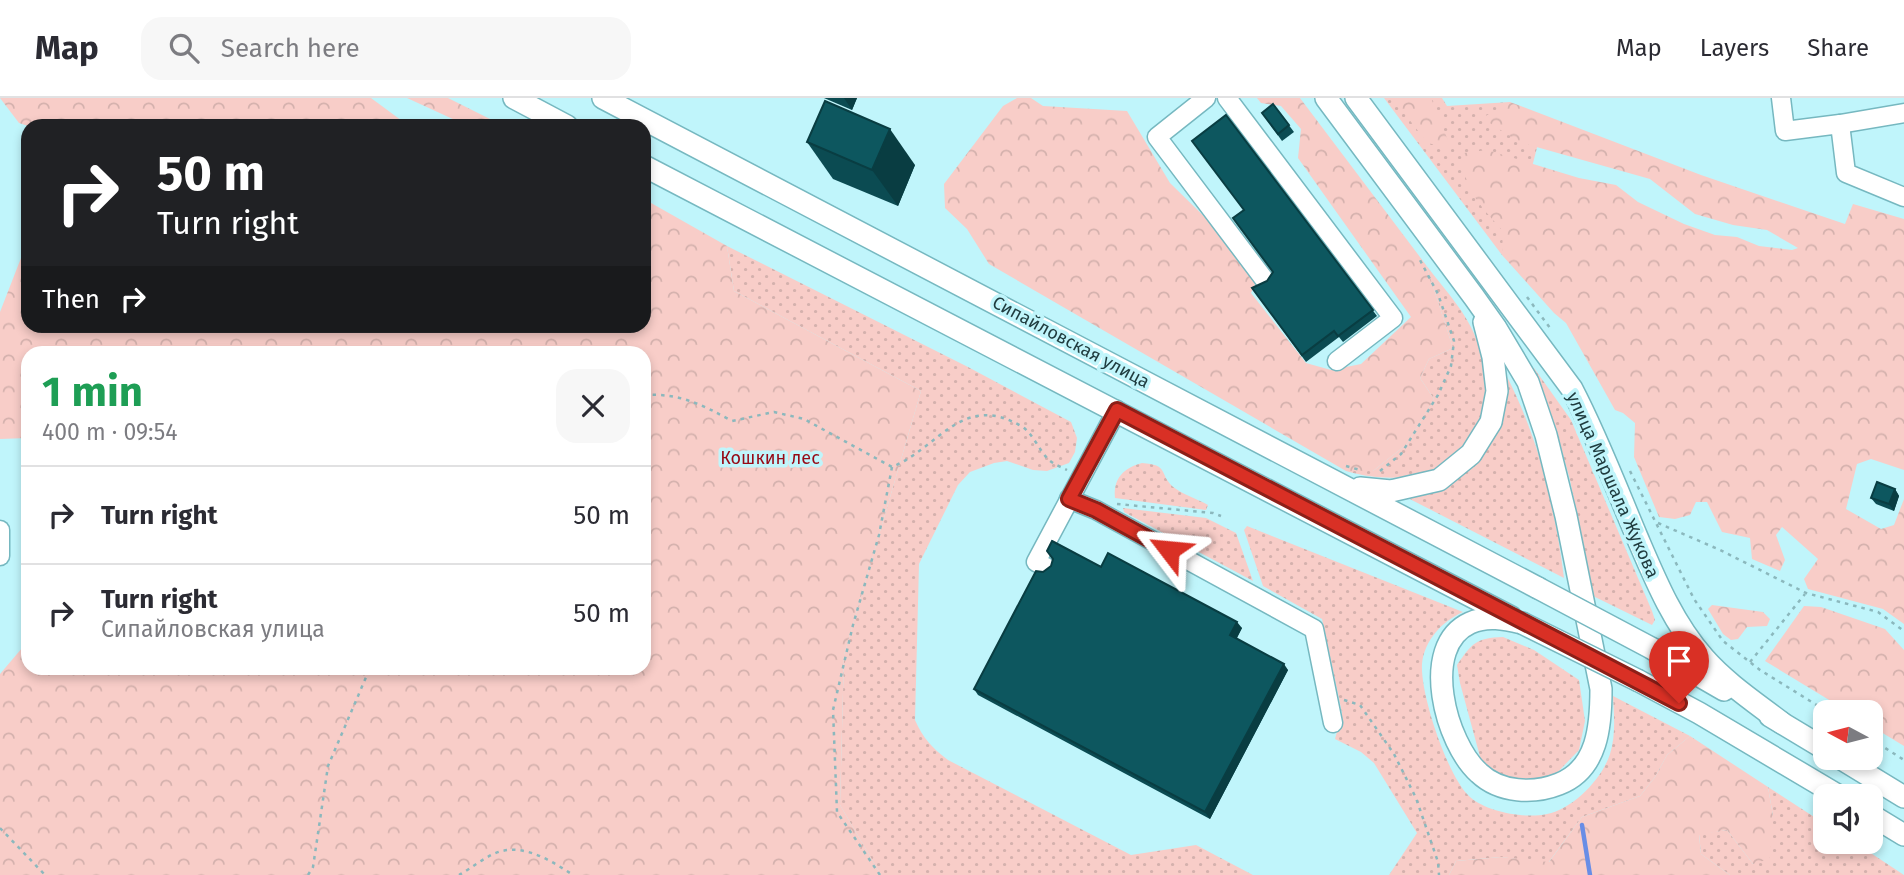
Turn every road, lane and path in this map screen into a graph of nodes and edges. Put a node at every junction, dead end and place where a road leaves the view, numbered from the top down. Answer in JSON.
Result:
{"nodes":[{"id":1,"x":514,"y":98,"type":"edge"},
{"id":2,"x":603,"y":98,"type":"edge"},
{"id":3,"x":1206,"y":98,"type":"edge"},
{"id":4,"x":1227,"y":98,"type":"edge"},
{"id":5,"x":1326,"y":98,"type":"edge"},
{"id":6,"x":1356,"y":98,"type":"edge"},
{"id":7,"x":1781,"y":98,"type":"edge"},
{"id":8,"x":1904,"y":113,"type":"edge"},
{"id":9,"x":554,"y":119,"type":"edge"},
{"id":10,"x":643,"y":119,"type":"edge"},
{"id":11,"x":651,"y":123,"type":"edge"},
{"id":12,"x":1839,"y":124,"type":"junction"},
{"id":13,"x":651,"y":170,"type":"edge"},
{"id":14,"x":1904,"y":197,"type":"edge"},
{"id":15,"x":1420,"y":260,"type":"dead end"},
{"id":16,"x":1264,"y":279,"type":"edge"},
{"id":17,"x":1474,"y":297,"type":"junction"},
{"id":18,"x":1337,"y":361,"type":"dead end"},
{"id":19,"x":651,"y":395,"type":"edge"},
{"id":20,"x":1117,"y":410,"type":"junction"},
{"id":21,"x":1343,"y":465,"type":"dead end"},
{"id":22,"x":892,"y":467,"type":"junction"},
{"id":23,"x":1366,"y":471,"type":"dead end"},
{"id":24,"x":1378,"y":473,"type":"dead end"},
{"id":25,"x":1081,"y":477,"type":"junction"},
{"id":26,"x":1348,"y":487,"type":"junction"},
{"id":27,"x":1069,"y":499,"type":"junction"},
{"id":28,"x":1096,"y":510,"type":"junction"},
{"id":29,"x":1221,"y":516,"type":"dead end"},
{"id":30,"x":1658,"y":523,"type":"dead end"},
{"id":31,"x":0,"y":530,"type":"edge"},
{"id":32,"x":0,"y":556,"type":"edge"},
{"id":33,"x":1046,"y":567,"type":"edge"},
{"id":34,"x":1806,"y":593,"type":"junction"},
{"id":35,"x":1522,"y":623,"type":"junction"},
{"id":36,"x":1904,"y":631,"type":"edge"},
{"id":37,"x":367,"y":675,"type":"edge"},
{"id":38,"x":1328,"y":695,"type":"junction"},
{"id":39,"x":1813,"y":702,"type":"edge"},
{"id":40,"x":1333,"y":723,"type":"dead end"},
{"id":41,"x":1782,"y":723,"type":"junction"},
{"id":42,"x":1813,"y":742,"type":"edge"},
{"id":43,"x":1883,"y":747,"type":"edge"},
{"id":44,"x":1904,"y":760,"type":"edge"},
{"id":45,"x":1860,"y":770,"type":"edge"},
{"id":46,"x":1819,"y":784,"type":"edge"},
{"id":47,"x":1904,"y":797,"type":"edge"},
{"id":48,"x":1883,"y":822,"type":"edge"},
{"id":49,"x":0,"y":828,"type":"edge"},
{"id":50,"x":1904,"y":835,"type":"edge"},
{"id":51,"x":45,"y":875,"type":"edge"},
{"id":52,"x":308,"y":875,"type":"edge"},
{"id":53,"x":459,"y":875,"type":"edge"},
{"id":54,"x":573,"y":875,"type":"edge"},
{"id":55,"x":880,"y":875,"type":"edge"},
{"id":56,"x":1439,"y":875,"type":"edge"}],
"edges":[{"from":1,"to":9,"type":"main road"},
{"from":2,"to":10,"type":"main road","name":"Сипайловская улица"},
{"from":3,"to":16,"type":"lane"},
{"from":4,"to":18,"type":"lane"},
{"from":5,"to":17,"type":"main road"},
{"from":6,"to":41,"type":"main road","name":"улица Маршала Жукова"},
{"from":7,"to":12,"type":"lane"},
{"from":8,"to":12,"type":"lane"},
{"from":11,"to":26,"type":"main road","name":"Сипайловская улица"},
{"from":12,"to":14,"type":"lane"},
{"from":13,"to":20,"type":"main road"},
{"from":15,"to":24,"type":"path"},
{"from":17,"to":26,"type":"main road"},
{"from":17,"to":35,"type":"main road"},
{"from":19,"to":22,"type":"path"},
{"from":20,"to":25,"type":"lane"},
{"from":20,"to":35,"type":"main road"},
{"from":21,"to":23,"type":"path"},
{"from":22,"to":25,"type":"path"},
{"from":22,"to":55,"type":"path"},
{"from":25,"to":27,"type":"lane"},
{"from":26,"to":41,"type":"main road","name":"Сипайловская улица","bridge":true},
{"from":27,"to":28,"type":"lane"},
{"from":27,"to":33,"type":"lane"},
{"from":28,"to":29,"type":"path"},
{"from":28,"to":38,"type":"lane"},
{"from":30,"to":34,"type":"path"},
{"from":31,"to":32,"type":"lane"},
{"from":34,"to":36,"type":"path"},
{"from":34,"to":39,"type":"path"},
{"from":35,"to":46,"type":"main road","bridge":true},
{"from":37,"to":52,"type":"path"},
{"from":38,"to":40,"type":"lane"},
{"from":38,"to":56,"type":"path"},
{"from":41,"to":42,"type":"main road"},
{"from":43,"to":44,"type":"path"},
{"from":45,"to":47,"type":"main road"},
{"from":48,"to":50,"type":"main road"},
{"from":49,"to":51,"type":"path"},
{"from":53,"to":54,"type":"path"}]}
